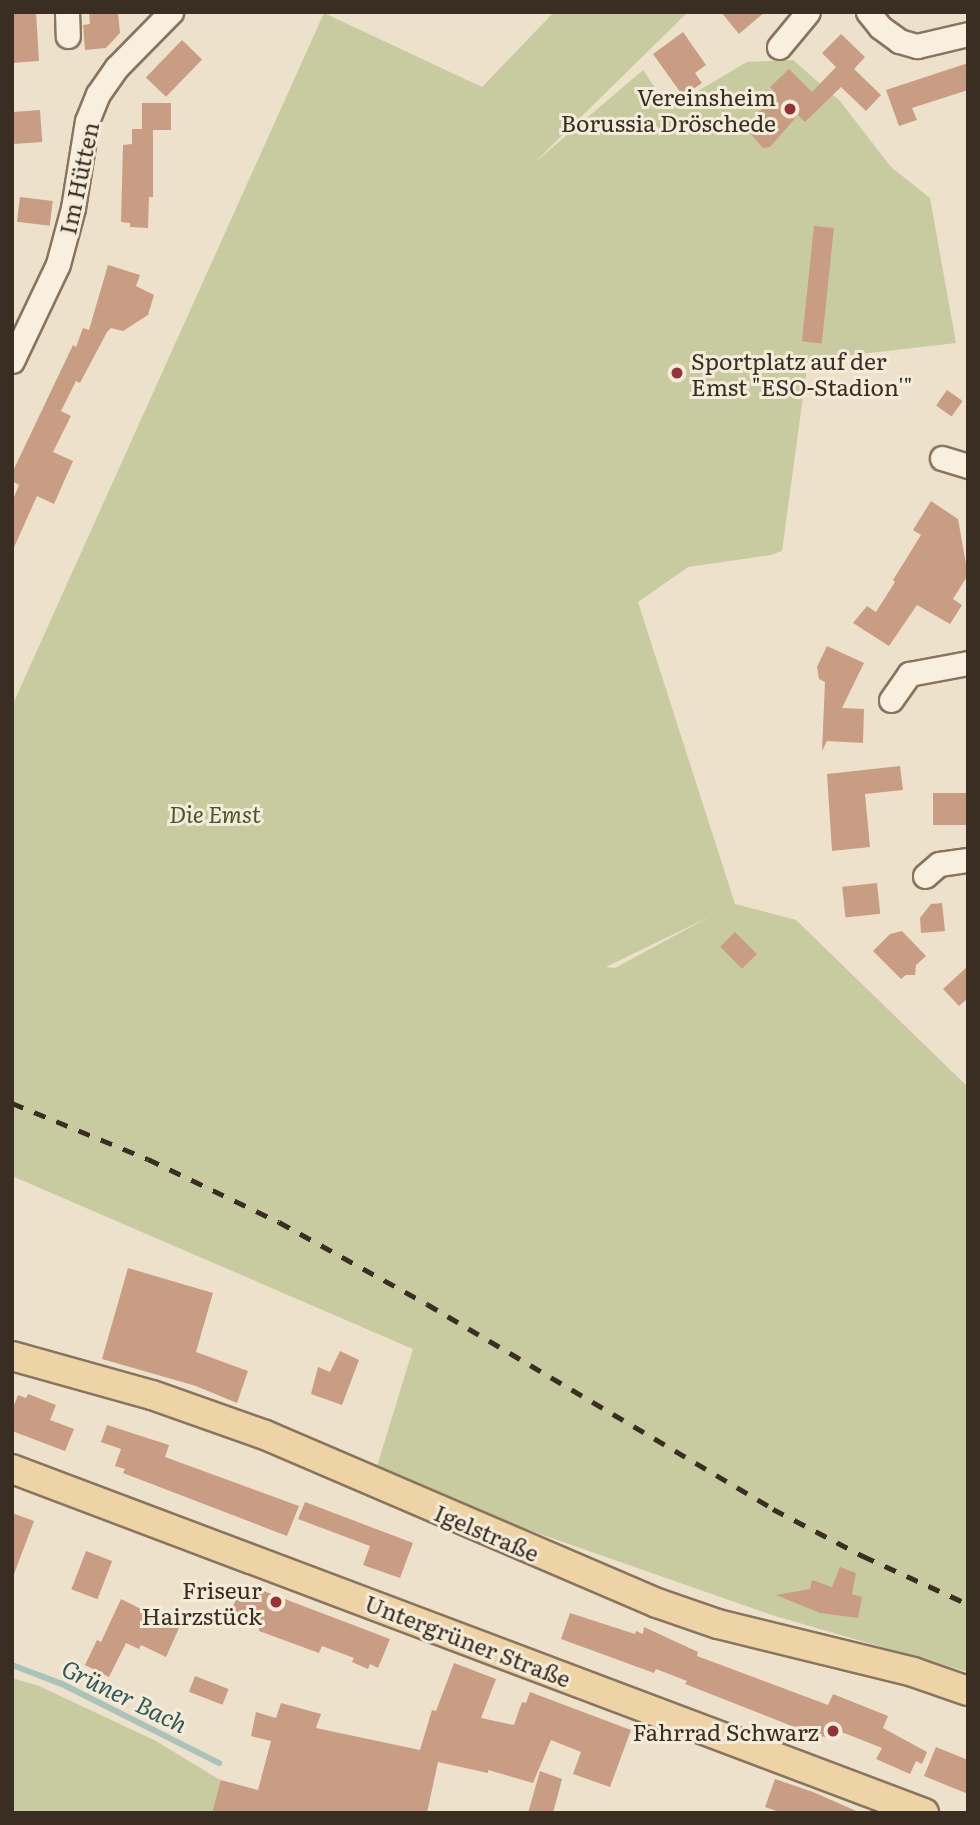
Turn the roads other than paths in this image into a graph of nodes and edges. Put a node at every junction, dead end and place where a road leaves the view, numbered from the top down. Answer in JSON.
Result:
{"nodes":[{"id":1,"x":67,"y":12,"type":"edge"},
{"id":2,"x":171,"y":12,"type":"edge"},
{"id":3,"x":808,"y":12,"type":"edge"},
{"id":4,"x":868,"y":12,"type":"edge"},
{"id":5,"x":968,"y":34,"type":"edge"},
{"id":6,"x":68,"y":36,"type":"dead end"},
{"id":7,"x":779,"y":47,"type":"dead end"},
{"id":8,"x":12,"y":361,"type":"edge"},
{"id":9,"x":942,"y":458,"type":"dead end"},
{"id":10,"x":968,"y":466,"type":"edge"},
{"id":11,"x":968,"y":663,"type":"edge"},
{"id":12,"x":891,"y":700,"type":"dead end"},
{"id":13,"x":968,"y":860,"type":"edge"},
{"id":14,"x":925,"y":876,"type":"dead end"},
{"id":15,"x":12,"y":1356,"type":"edge"},
{"id":16,"x":12,"y":1469,"type":"edge"},
{"id":17,"x":968,"y":1691,"type":"edge"},
{"id":18,"x":924,"y":1813,"type":"edge"}],
"edges":[{"from":1,"to":6,"type":"street"},
{"from":2,"to":8,"type":"street","name":"Im Hütten"},
{"from":3,"to":7,"type":"street"},
{"from":4,"to":5,"type":"street"},
{"from":9,"to":10,"type":"street"},
{"from":11,"to":12,"type":"street"},
{"from":13,"to":14,"type":"street"},
{"from":15,"to":17,"type":"main road","name":"Igelstraße"},
{"from":16,"to":18,"type":"main road","name":"Untergrüner Straße"}]}
